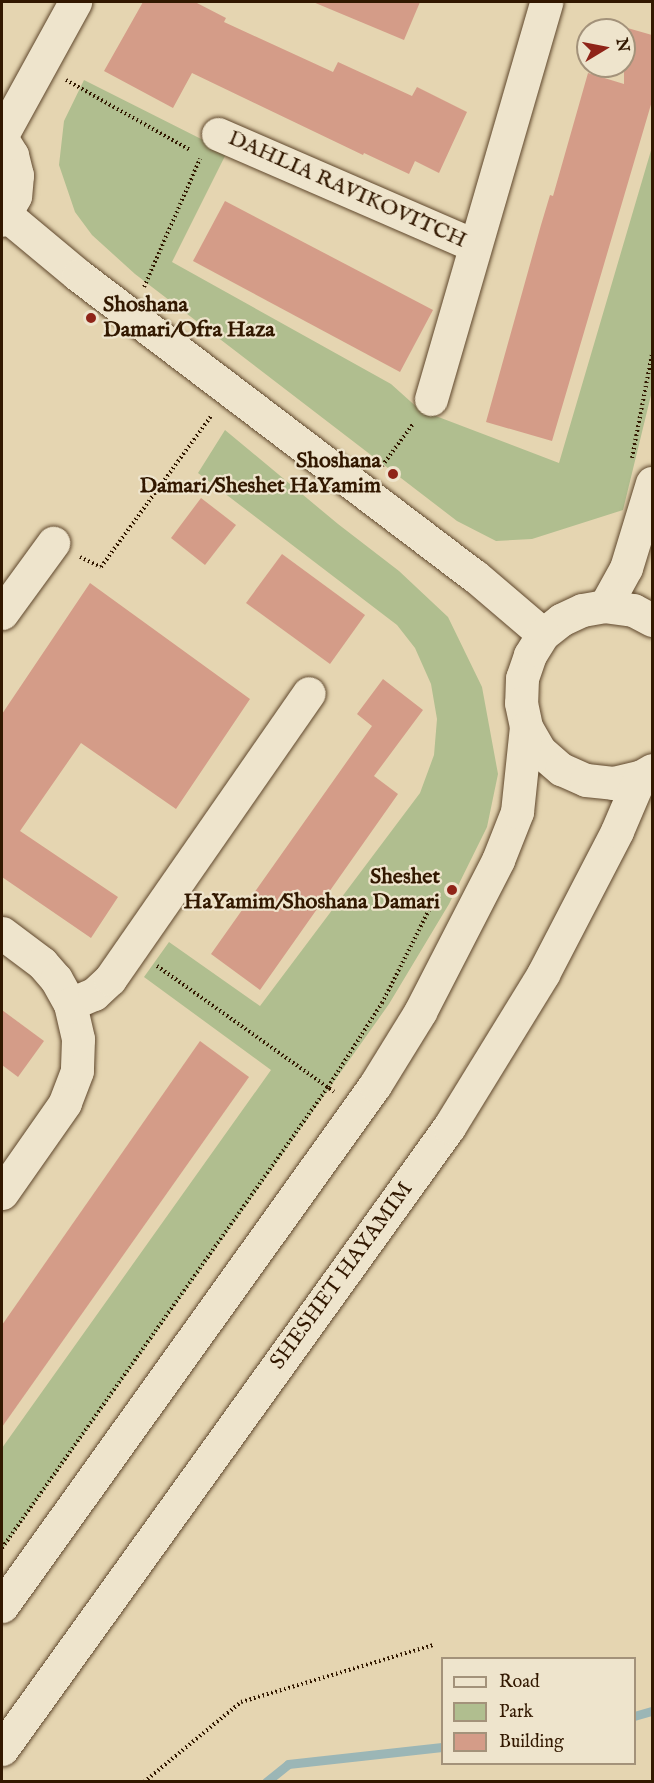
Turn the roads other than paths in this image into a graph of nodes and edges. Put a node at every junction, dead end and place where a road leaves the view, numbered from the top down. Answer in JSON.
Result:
{"nodes":[{"id":1,"x":75,"y":2,"type":"edge"},
{"id":2,"x":546,"y":2,"type":"edge"},
{"id":3,"x":2,"y":137,"type":"edge"},
{"id":4,"x":204,"y":147,"type":"road end"},
{"id":5,"x":4,"y":218,"type":"edge"},
{"id":6,"x":475,"y":246,"type":"junction"},
{"id":7,"x":431,"y":399,"type":"road end"},
{"id":8,"x":641,"y":475,"type":"edge"},
{"id":9,"x":53,"y":543,"type":"road end"},
{"id":10,"x":605,"y":606,"type":"junction"},
{"id":11,"x":2,"y":613,"type":"edge"},
{"id":12,"x":652,"y":620,"type":"edge"},
{"id":13,"x":543,"y":634,"type":"junction"},
{"id":14,"x":309,"y":693,"type":"dead end"},
{"id":15,"x":526,"y":727,"type":"junction"},
{"id":16,"x":646,"y":773,"type":"edge"},
{"id":17,"x":2,"y":933,"type":"edge"},
{"id":18,"x":70,"y":1004,"type":"junction"},
{"id":19,"x":2,"y":1193,"type":"edge"},
{"id":20,"x":2,"y":1606,"type":"edge"},
{"id":21,"x":2,"y":1749,"type":"edge"}],
"edges":[{"from":1,"to":3,"type":"main road"},
{"from":2,"to":6,"type":"main road","name":"DAHLIA RAVIKOVITCH"},
{"from":3,"to":5,"type":"main road"},
{"from":4,"to":6,"type":"main road","name":"DAHLIA RAVIKOVITCH"},
{"from":5,"to":13,"type":"main road"},
{"from":6,"to":7,"type":"main road","name":"DAHLIA RAVIKOVITCH"},
{"from":8,"to":10,"type":"main road"},
{"from":9,"to":11,"type":"main road"},
{"from":10,"to":12,"type":"main road"},
{"from":10,"to":13,"type":"main road"},
{"from":13,"to":15,"type":"main road"},
{"from":14,"to":18,"type":"main road"},
{"from":15,"to":16,"type":"main road"},
{"from":15,"to":20,"type":"main road"},
{"from":16,"to":21,"type":"main road","name":"SHESHET HAYAMIM"},
{"from":17,"to":18,"type":"main road"},
{"from":18,"to":19,"type":"main road"}]}
